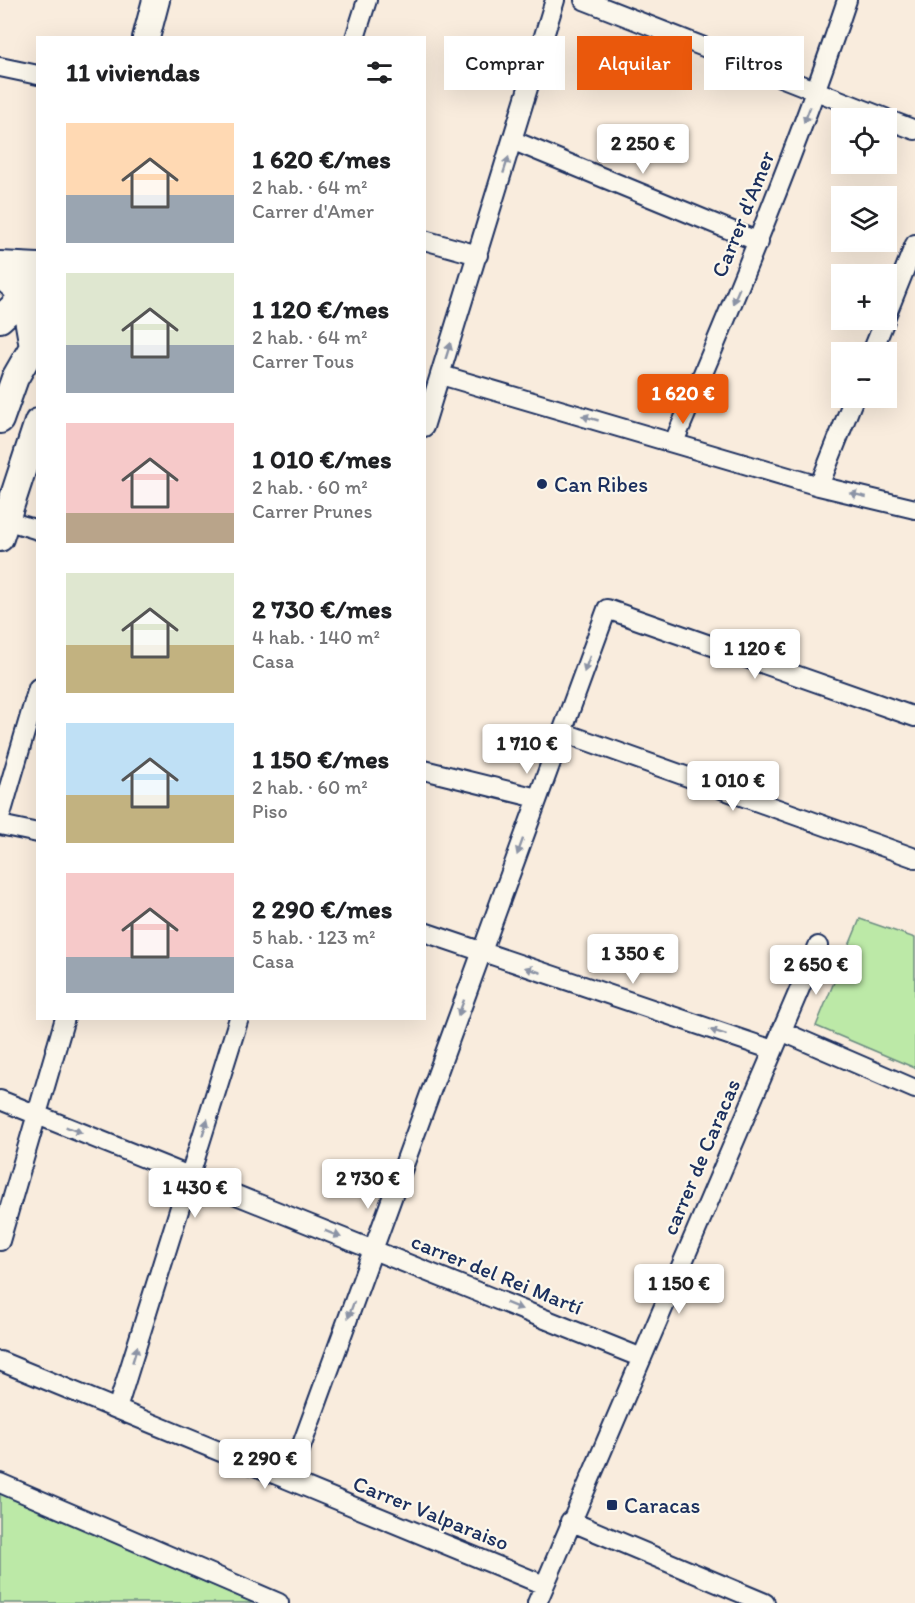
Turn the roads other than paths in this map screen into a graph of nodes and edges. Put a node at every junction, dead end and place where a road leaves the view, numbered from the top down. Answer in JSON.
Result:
{"nodes":[{"id":1,"x":156,"y":0,"type":"edge"},
{"id":2,"x":367,"y":0,"type":"edge"},
{"id":3,"x":555,"y":0,"type":"edge"},
{"id":4,"x":584,"y":0,"type":"edge"},
{"id":5,"x":847,"y":0,"type":"edge"},
{"id":6,"x":147,"y":36,"type":"edge"},
{"id":7,"x":356,"y":36,"type":"edge"},
{"id":8,"x":0,"y":67,"type":"edge"},
{"id":9,"x":36,"y":75,"type":"edge"},
{"id":10,"x":816,"y":92,"type":"junction"},
{"id":11,"x":857,"y":108,"type":"edge"},
{"id":12,"x":897,"y":123,"type":"edge"},
{"id":13,"x":915,"y":130,"type":"edge"},
{"id":14,"x":514,"y":141,"type":"junction"},
{"id":15,"x":426,"y":241,"type":"edge"},
{"id":16,"x":759,"y":242,"type":"junction"},
{"id":17,"x":915,"y":244,"type":"edge"},
{"id":18,"x":478,"y":255,"type":"junction"},
{"id":19,"x":0,"y":265,"type":"edge"},
{"id":20,"x":36,"y":267,"type":"edge"},
{"id":21,"x":0,"y":274,"type":"edge"},
{"id":22,"x":31,"y":290,"type":"edge"},
{"id":23,"x":897,"y":290,"type":"edge"},
{"id":24,"x":0,"y":319,"type":"edge"},
{"id":25,"x":35,"y":343,"type":"edge"},
{"id":26,"x":441,"y":375,"type":"junction"},
{"id":27,"x":17,"y":404,"type":"edge"},
{"id":28,"x":850,"y":408,"type":"edge"},
{"id":29,"x":426,"y":421,"type":"edge"},
{"id":30,"x":675,"y":442,"type":"junction"},
{"id":31,"x":819,"y":486,"type":"junction"},
{"id":32,"x":915,"y":509,"type":"edge"},
{"id":33,"x":3,"y":529,"type":"edge"},
{"id":34,"x":36,"y":530,"type":"edge"},
{"id":35,"x":36,"y":695,"type":"edge"},
{"id":36,"x":915,"y":717,"type":"edge"},
{"id":37,"x":562,"y":732,"type":"junction"},
{"id":38,"x":426,"y":770,"type":"edge"},
{"id":39,"x":537,"y":798,"type":"junction"},
{"id":40,"x":0,"y":818,"type":"edge"},
{"id":41,"x":0,"y":825,"type":"edge"},
{"id":42,"x":36,"y":833,"type":"edge"},
{"id":43,"x":915,"y":858,"type":"edge"},
{"id":44,"x":426,"y":933,"type":"edge"},
{"id":45,"x":818,"y":946,"type":"dead end"},
{"id":46,"x":481,"y":953,"type":"junction"},
{"id":47,"x":64,"y":1020,"type":"edge"},
{"id":48,"x":239,"y":1020,"type":"edge"},
{"id":49,"x":781,"y":1031,"type":"junction"},
{"id":50,"x":773,"y":1050,"type":"junction"},
{"id":51,"x":915,"y":1089,"type":"edge"},
{"id":52,"x":0,"y":1101,"type":"edge"},
{"id":53,"x":37,"y":1115,"type":"junction"},
{"id":54,"x":190,"y":1177,"type":"junction"},
{"id":55,"x":0,"y":1241,"type":"edge"},
{"id":56,"x":373,"y":1250,"type":"junction"},
{"id":57,"x":642,"y":1358,"type":"junction"},
{"id":58,"x":0,"y":1361,"type":"edge"},
{"id":59,"x":117,"y":1409,"type":"junction"},
{"id":60,"x":288,"y":1480,"type":"junction"},
{"id":61,"x":0,"y":1484,"type":"edge"},
{"id":62,"x":570,"y":1521,"type":"junction"},
{"id":63,"x":544,"y":1585,"type":"junction"},
{"id":64,"x":279,"y":1603,"type":"edge"},
{"id":65,"x":537,"y":1603,"type":"edge"},
{"id":66,"x":765,"y":1603,"type":"edge"}],
"edges":[{"from":1,"to":6,"type":"main road"},
{"from":2,"to":7,"type":"street"},
{"from":3,"to":14,"type":"street"},
{"from":4,"to":10,"type":"street"},
{"from":5,"to":10,"type":"street","name":"Carrer d'Amer"},
{"from":8,"to":9,"type":"street"},
{"from":10,"to":11,"type":"street"},
{"from":10,"to":16,"type":"street","name":"Carrer d'Amer","one_way":true},
{"from":12,"to":13,"type":"street"},
{"from":14,"to":16,"type":"street"},
{"from":18,"to":14,"type":"street","one_way":true},
{"from":15,"to":18,"type":"street"},
{"from":16,"to":30,"type":"street","name":"Carrer d'Amer","one_way":true},
{"from":17,"to":23,"type":"street"},
{"from":26,"to":18,"type":"street","one_way":true},
{"from":19,"to":20,"type":"main road"},
{"from":21,"to":22,"type":"main road"},
{"from":22,"to":24,"type":"main road"},
{"from":22,"to":25,"type":"main road"},
{"from":25,"to":27,"type":"main road"},
{"from":26,"to":29,"type":"street"},
{"from":30,"to":26,"type":"street","one_way":true},
{"from":27,"to":33,"type":"main road"},
{"from":28,"to":31,"type":"street"},
{"from":30,"to":31,"type":"street"},
{"from":32,"to":31,"type":"street","one_way":true},
{"from":33,"to":34,"type":"street"},
{"from":35,"to":40,"type":"street"},
{"from":36,"to":37,"type":"street","one_way":true},
{"from":37,"to":39,"type":"street"},
{"from":37,"to":43,"type":"street"},
{"from":38,"to":39,"type":"street"},
{"from":39,"to":46,"type":"street","one_way":true},
{"from":41,"to":42,"type":"street"},
{"from":44,"to":46,"type":"street"},
{"from":45,"to":49,"type":"street","name":"carrer de Caracas"},
{"from":50,"to":46,"type":"street","one_way":true},
{"from":46,"to":56,"type":"street","one_way":true},
{"from":47,"to":53,"type":"street"},
{"from":54,"to":48,"type":"street","one_way":true},
{"from":49,"to":50,"type":"street","name":"carrer de Caracas"},
{"from":49,"to":51,"type":"street"},
{"from":50,"to":57,"type":"street","name":"carrer de Caracas"},
{"from":52,"to":53,"type":"street","name":"carrer del Rei Martí"},
{"from":53,"to":54,"type":"street","name":"carrer del Rei Martí","one_way":true},
{"from":53,"to":55,"type":"street"},
{"from":54,"to":56,"type":"street","name":"carrer del Rei Martí","one_way":true},
{"from":59,"to":54,"type":"street","one_way":true},
{"from":56,"to":57,"type":"street","name":"carrer del Rei Martí","one_way":true},
{"from":56,"to":60,"type":"street","one_way":true},
{"from":57,"to":62,"type":"street","name":"carrer de Caracas"},
{"from":58,"to":59,"type":"street","name":"Carrer Valparaiso"},
{"from":59,"to":60,"type":"street","name":"Carrer Valparaiso"},
{"from":60,"to":63,"type":"street","name":"Carrer Valparaiso"},
{"from":61,"to":64,"type":"street"},
{"from":62,"to":63,"type":"street","name":"carrer de Caracas"},
{"from":62,"to":66,"type":"street"},
{"from":63,"to":65,"type":"street"}]}
